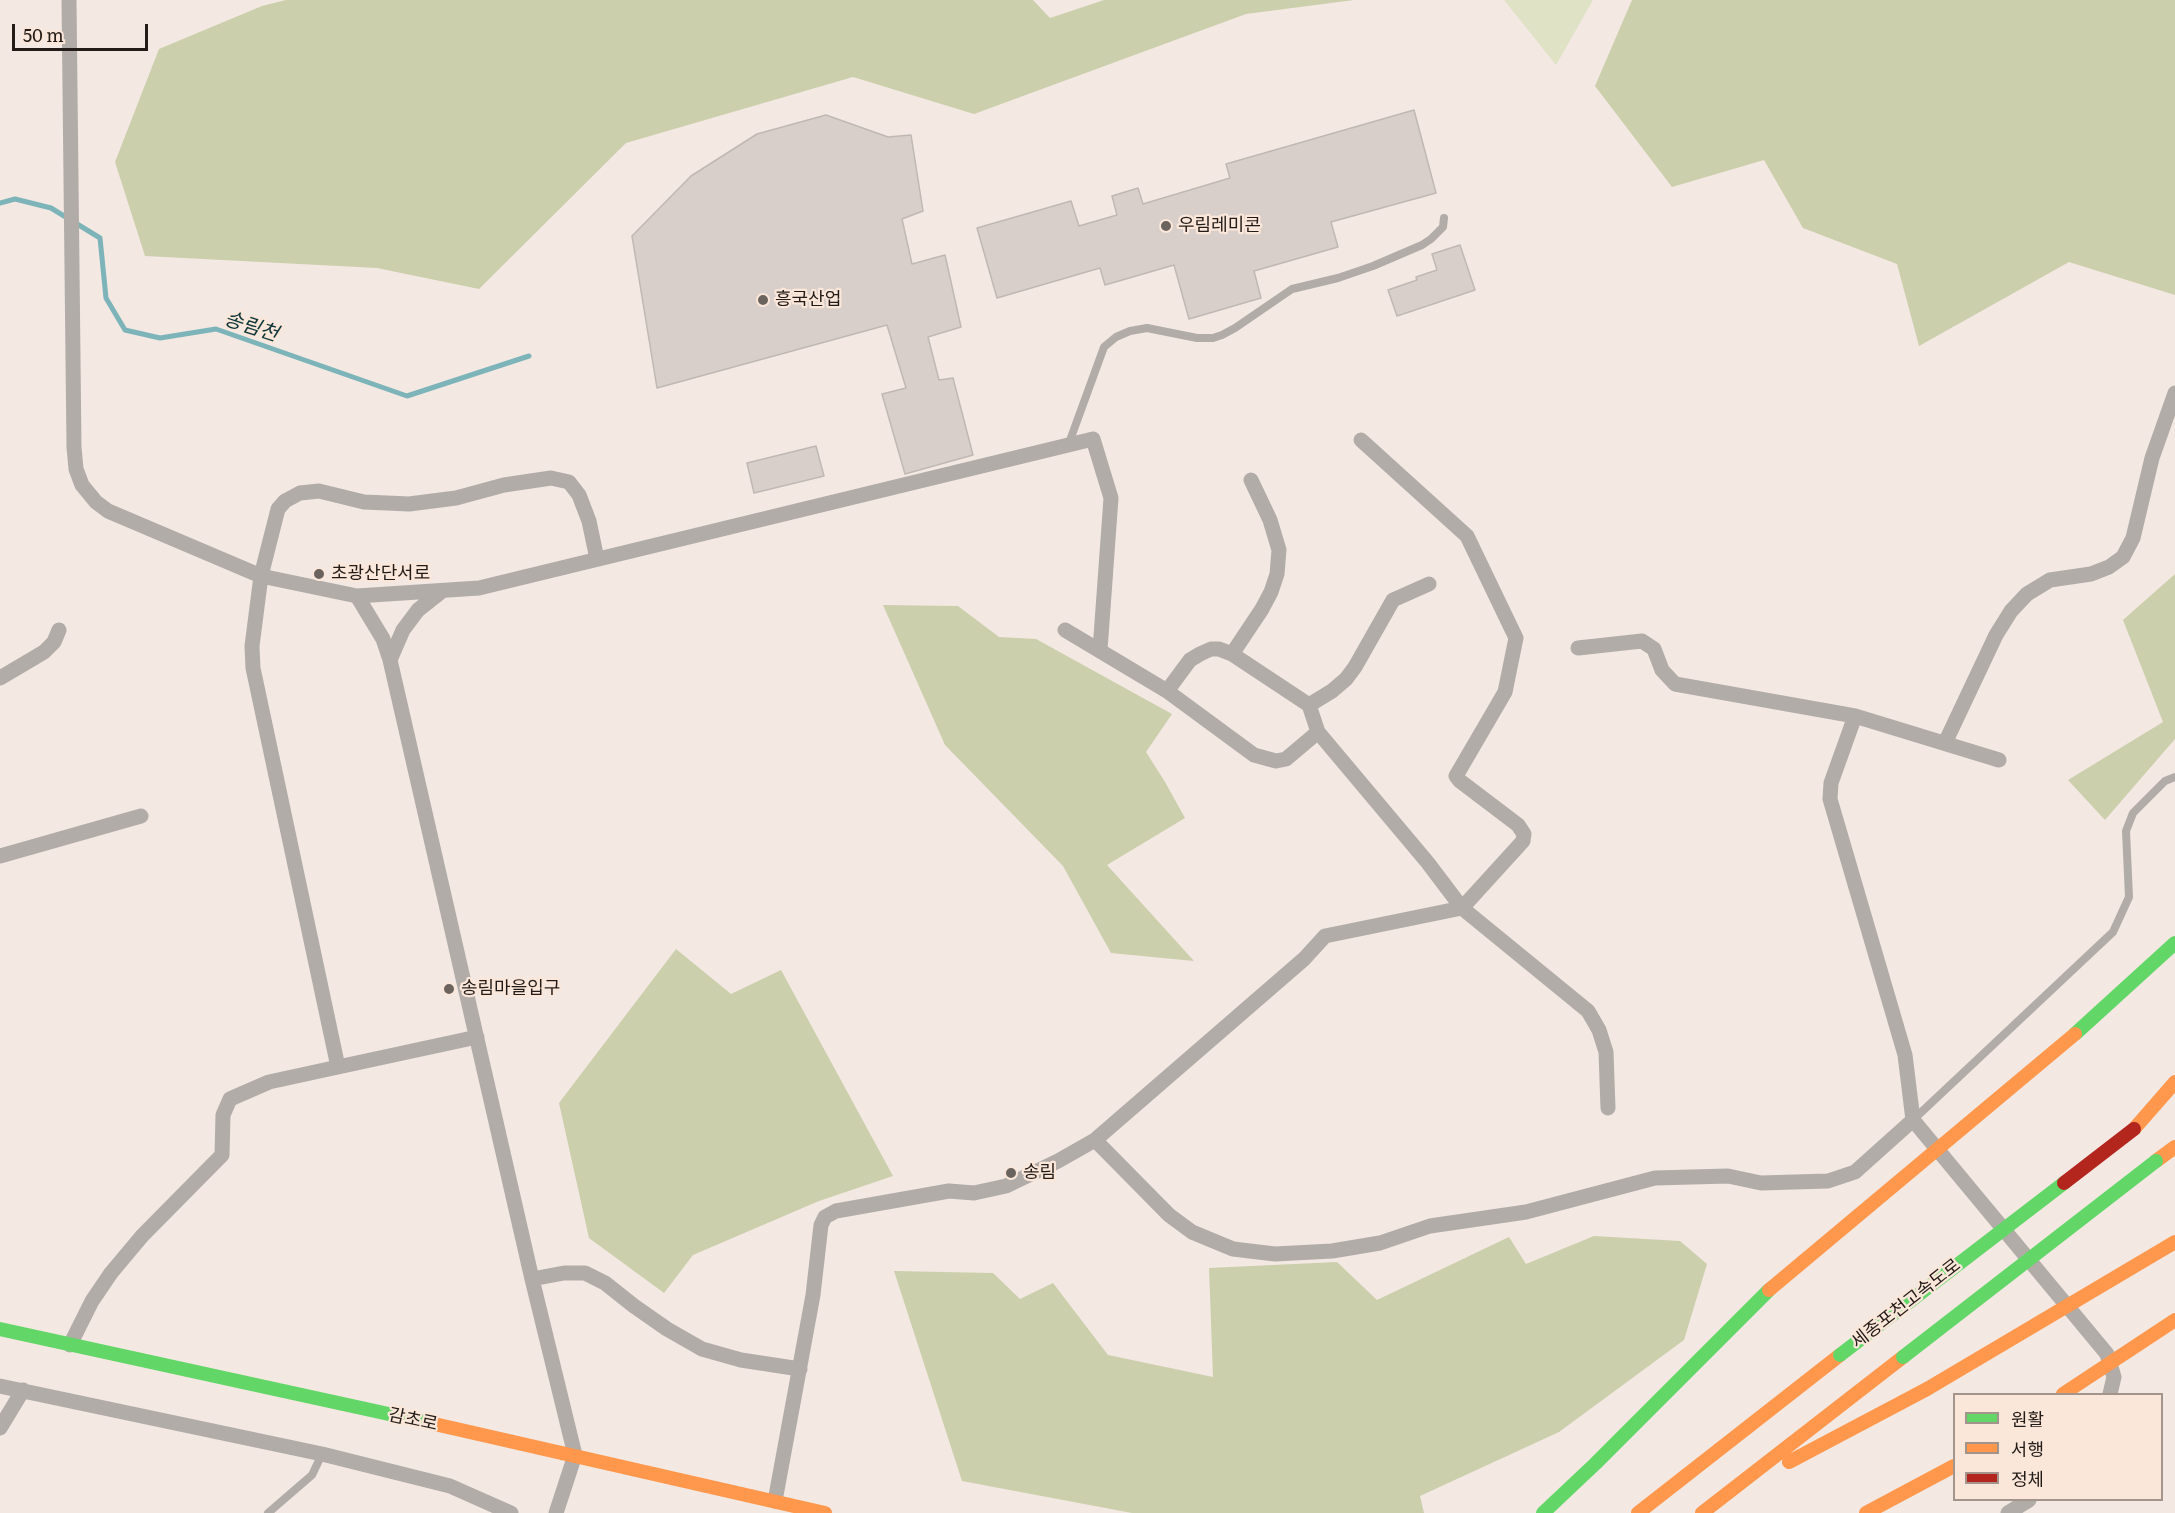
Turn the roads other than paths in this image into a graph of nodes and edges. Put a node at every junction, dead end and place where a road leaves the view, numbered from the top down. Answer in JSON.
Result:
{"nodes":[{"id":1,"x":69,"y":0,"type":"edge"},
{"id":2,"x":1444,"y":218,"type":"dead end"},
{"id":3,"x":2175,"y":393,"type":"edge"},
{"id":4,"x":1360,"y":440,"type":"dead end"},
{"id":5,"x":1069,"y":443,"type":"junction"},
{"id":6,"x":1251,"y":480,"type":"dead end"},
{"id":7,"x":597,"y":559,"type":"junction"},
{"id":8,"x":261,"y":576,"type":"junction"},
{"id":9,"x":1429,"y":584,"type":"dead end"},
{"id":10,"x":442,"y":591,"type":"junction"},
{"id":11,"x":357,"y":596,"type":"junction"},
{"id":12,"x":59,"y":630,"type":"dead end"},
{"id":13,"x":1065,"y":630,"type":"dead end"},
{"id":14,"x":1578,"y":648,"type":"dead end"},
{"id":15,"x":1100,"y":650,"type":"junction"},
{"id":16,"x":1232,"y":654,"type":"junction"},
{"id":17,"x":390,"y":660,"type":"junction"},
{"id":18,"x":0,"y":678,"type":"edge"},
{"id":19,"x":1167,"y":691,"type":"junction"},
{"id":20,"x":1309,"y":705,"type":"junction"},
{"id":21,"x":1855,"y":716,"type":"junction"},
{"id":22,"x":1318,"y":732,"type":"junction"},
{"id":23,"x":1945,"y":743,"type":"junction"},
{"id":24,"x":1999,"y":760,"type":"dead end"},
{"id":25,"x":2175,"y":777,"type":"edge"},
{"id":26,"x":141,"y":816,"type":"dead end"},
{"id":27,"x":0,"y":856,"type":"edge"},
{"id":28,"x":1462,"y":908,"type":"junction"},
{"id":29,"x":2175,"y":943,"type":"edge"},
{"id":30,"x":2175,"y":953,"type":"edge"},
{"id":31,"x":2075,"y":1034,"type":"junction"},
{"id":32,"x":477,"y":1037,"type":"junction"},
{"id":33,"x":338,"y":1066,"type":"junction"},
{"id":34,"x":2175,"y":1082,"type":"edge"},
{"id":35,"x":2175,"y":1096,"type":"edge"},
{"id":36,"x":1608,"y":1108,"type":"dead end"},
{"id":37,"x":1913,"y":1120,"type":"junction"},
{"id":38,"x":2133,"y":1129,"type":"junction"},
{"id":39,"x":1095,"y":1140,"type":"junction"},
{"id":40,"x":2175,"y":1147,"type":"edge"},
{"id":41,"x":2175,"y":1242,"type":"edge"},
{"id":42,"x":532,"y":1279,"type":"junction"},
{"id":43,"x":2175,"y":1320,"type":"edge"},
{"id":44,"x":0,"y":1329,"type":"edge"},
{"id":45,"x":70,"y":1345,"type":"junction"},
{"id":46,"x":800,"y":1369,"type":"junction"},
{"id":47,"x":0,"y":1386,"type":"edge"},
{"id":48,"x":23,"y":1390,"type":"junction"},
{"id":49,"x":2066,"y":1393,"type":"edge"},
{"id":50,"x":2110,"y":1393,"type":"edge"},
{"id":51,"x":0,"y":1428,"type":"edge"},
{"id":52,"x":322,"y":1454,"type":"junction"},
{"id":53,"x":575,"y":1455,"type":"junction"},
{"id":54,"x":1953,"y":1467,"type":"edge"},
{"id":55,"x":1721,"y":1498,"type":"junction"},
{"id":56,"x":775,"y":1501,"type":"junction"},
{"id":57,"x":2027,"y":1501,"type":"edge"},
{"id":58,"x":268,"y":1513,"type":"edge"},
{"id":59,"x":511,"y":1513,"type":"edge"},
{"id":60,"x":556,"y":1513,"type":"edge"},
{"id":61,"x":825,"y":1513,"type":"edge"},
{"id":62,"x":1543,"y":1513,"type":"edge"},
{"id":63,"x":1638,"y":1513,"type":"edge"},
{"id":64,"x":1702,"y":1513,"type":"edge"},
{"id":65,"x":1866,"y":1513,"type":"edge"},
{"id":66,"x":2008,"y":1513,"type":"edge"}],
"edges":[{"from":1,"to":8,"type":"street"},
{"from":2,"to":5,"type":"lane"},
{"from":3,"to":23,"type":"street"},
{"from":4,"to":28,"type":"street"},
{"from":5,"to":7,"type":"street"},
{"from":5,"to":15,"type":"street"},
{"from":6,"to":16,"type":"street"},
{"from":7,"to":8,"type":"street"},
{"from":7,"to":10,"type":"street"},
{"from":8,"to":11,"type":"street"},
{"from":8,"to":33,"type":"street"},
{"from":9,"to":20,"type":"street"},
{"from":10,"to":11,"type":"street"},
{"from":10,"to":17,"type":"street"},
{"from":11,"to":17,"type":"street"},
{"from":12,"to":18,"type":"street"},
{"from":13,"to":15,"type":"street"},
{"from":14,"to":21,"type":"street"},
{"from":15,"to":19,"type":"street"},
{"from":16,"to":19,"type":"street"},
{"from":16,"to":20,"type":"street"},
{"from":17,"to":32,"type":"street"},
{"from":19,"to":22,"type":"street"},
{"from":20,"to":22,"type":"street"},
{"from":21,"to":23,"type":"street"},
{"from":21,"to":37,"type":"street"},
{"from":22,"to":28,"type":"street"},
{"from":23,"to":24,"type":"street"},
{"from":25,"to":37,"type":"lane"},
{"from":26,"to":27,"type":"street"},
{"from":28,"to":36,"type":"street"},
{"from":28,"to":39,"type":"street"},
{"from":29,"to":31,"type":"main road"},
{"from":30,"to":31,"type":"main road"},
{"from":31,"to":62,"type":"main road","bridge":true},
{"from":32,"to":33,"type":"street"},
{"from":32,"to":42,"type":"street"},
{"from":33,"to":45,"type":"street"},
{"from":34,"to":38,"type":"main road"},
{"from":35,"to":38,"type":"main road","name":"세종포천고속도로"},
{"from":37,"to":39,"type":"street"},
{"from":37,"to":50,"type":"street"},
{"from":38,"to":63,"type":"main road","name":"세종포천고속도로","bridge":true},
{"from":39,"to":46,"type":"street"},
{"from":40,"to":55,"type":"main road","bridge":true},
{"from":41,"to":55,"type":"main road","bridge":true},
{"from":42,"to":46,"type":"street"},
{"from":42,"to":53,"type":"street"},
{"from":43,"to":49,"type":"main road","bridge":true},
{"from":44,"to":45,"type":"main road","name":"감초로"},
{"from":45,"to":53,"type":"main road","name":"감초로"},
{"from":46,"to":56,"type":"street"},
{"from":47,"to":48,"type":"street"},
{"from":48,"to":51,"type":"street"},
{"from":48,"to":52,"type":"street"},
{"from":52,"to":58,"type":"lane"},
{"from":52,"to":59,"type":"street"},
{"from":53,"to":56,"type":"main road","name":"감초로"},
{"from":53,"to":60,"type":"street"},
{"from":54,"to":65,"type":"main road"},
{"from":55,"to":64,"type":"main road"},
{"from":56,"to":61,"type":"main road","name":"감초로"},
{"from":57,"to":66,"type":"street"}]}
